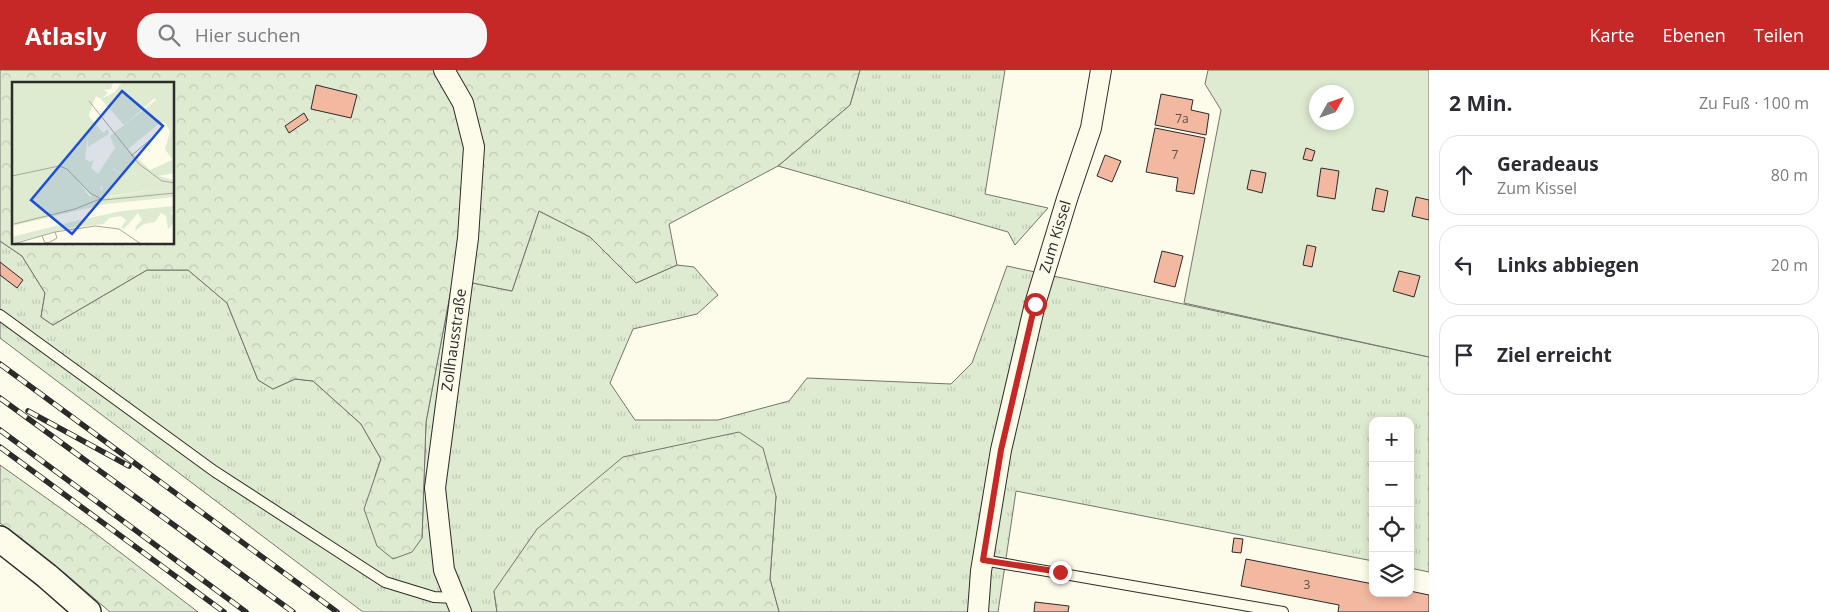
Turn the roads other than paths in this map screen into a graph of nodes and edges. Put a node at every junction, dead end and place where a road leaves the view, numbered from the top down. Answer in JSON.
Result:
{"nodes":[{"id":1,"x":444,"y":70,"type":"edge"},
{"id":2,"x":1101,"y":70,"type":"edge"},
{"id":3,"x":0,"y":315,"type":"edge"},
{"id":4,"x":0,"y":539,"type":"edge"},
{"id":5,"x":983,"y":560,"type":"junction"},
{"id":6,"x":458,"y":605,"type":"edge"},
{"id":7,"x":88,"y":612,"type":"edge"},
{"id":8,"x":978,"y":612,"type":"edge"},
{"id":9,"x":1283,"y":612,"type":"edge"}],
"edges":[{"from":1,"to":6,"type":"street","name":"Zollhausstraße"},
{"from":2,"to":5,"type":"street","name":"Zum Kissel"},
{"from":3,"to":6,"type":"lane"},
{"from":4,"to":7,"type":"street"},
{"from":5,"to":8,"type":"street","name":"Zum Kissel"},
{"from":5,"to":9,"type":"lane"}]}
